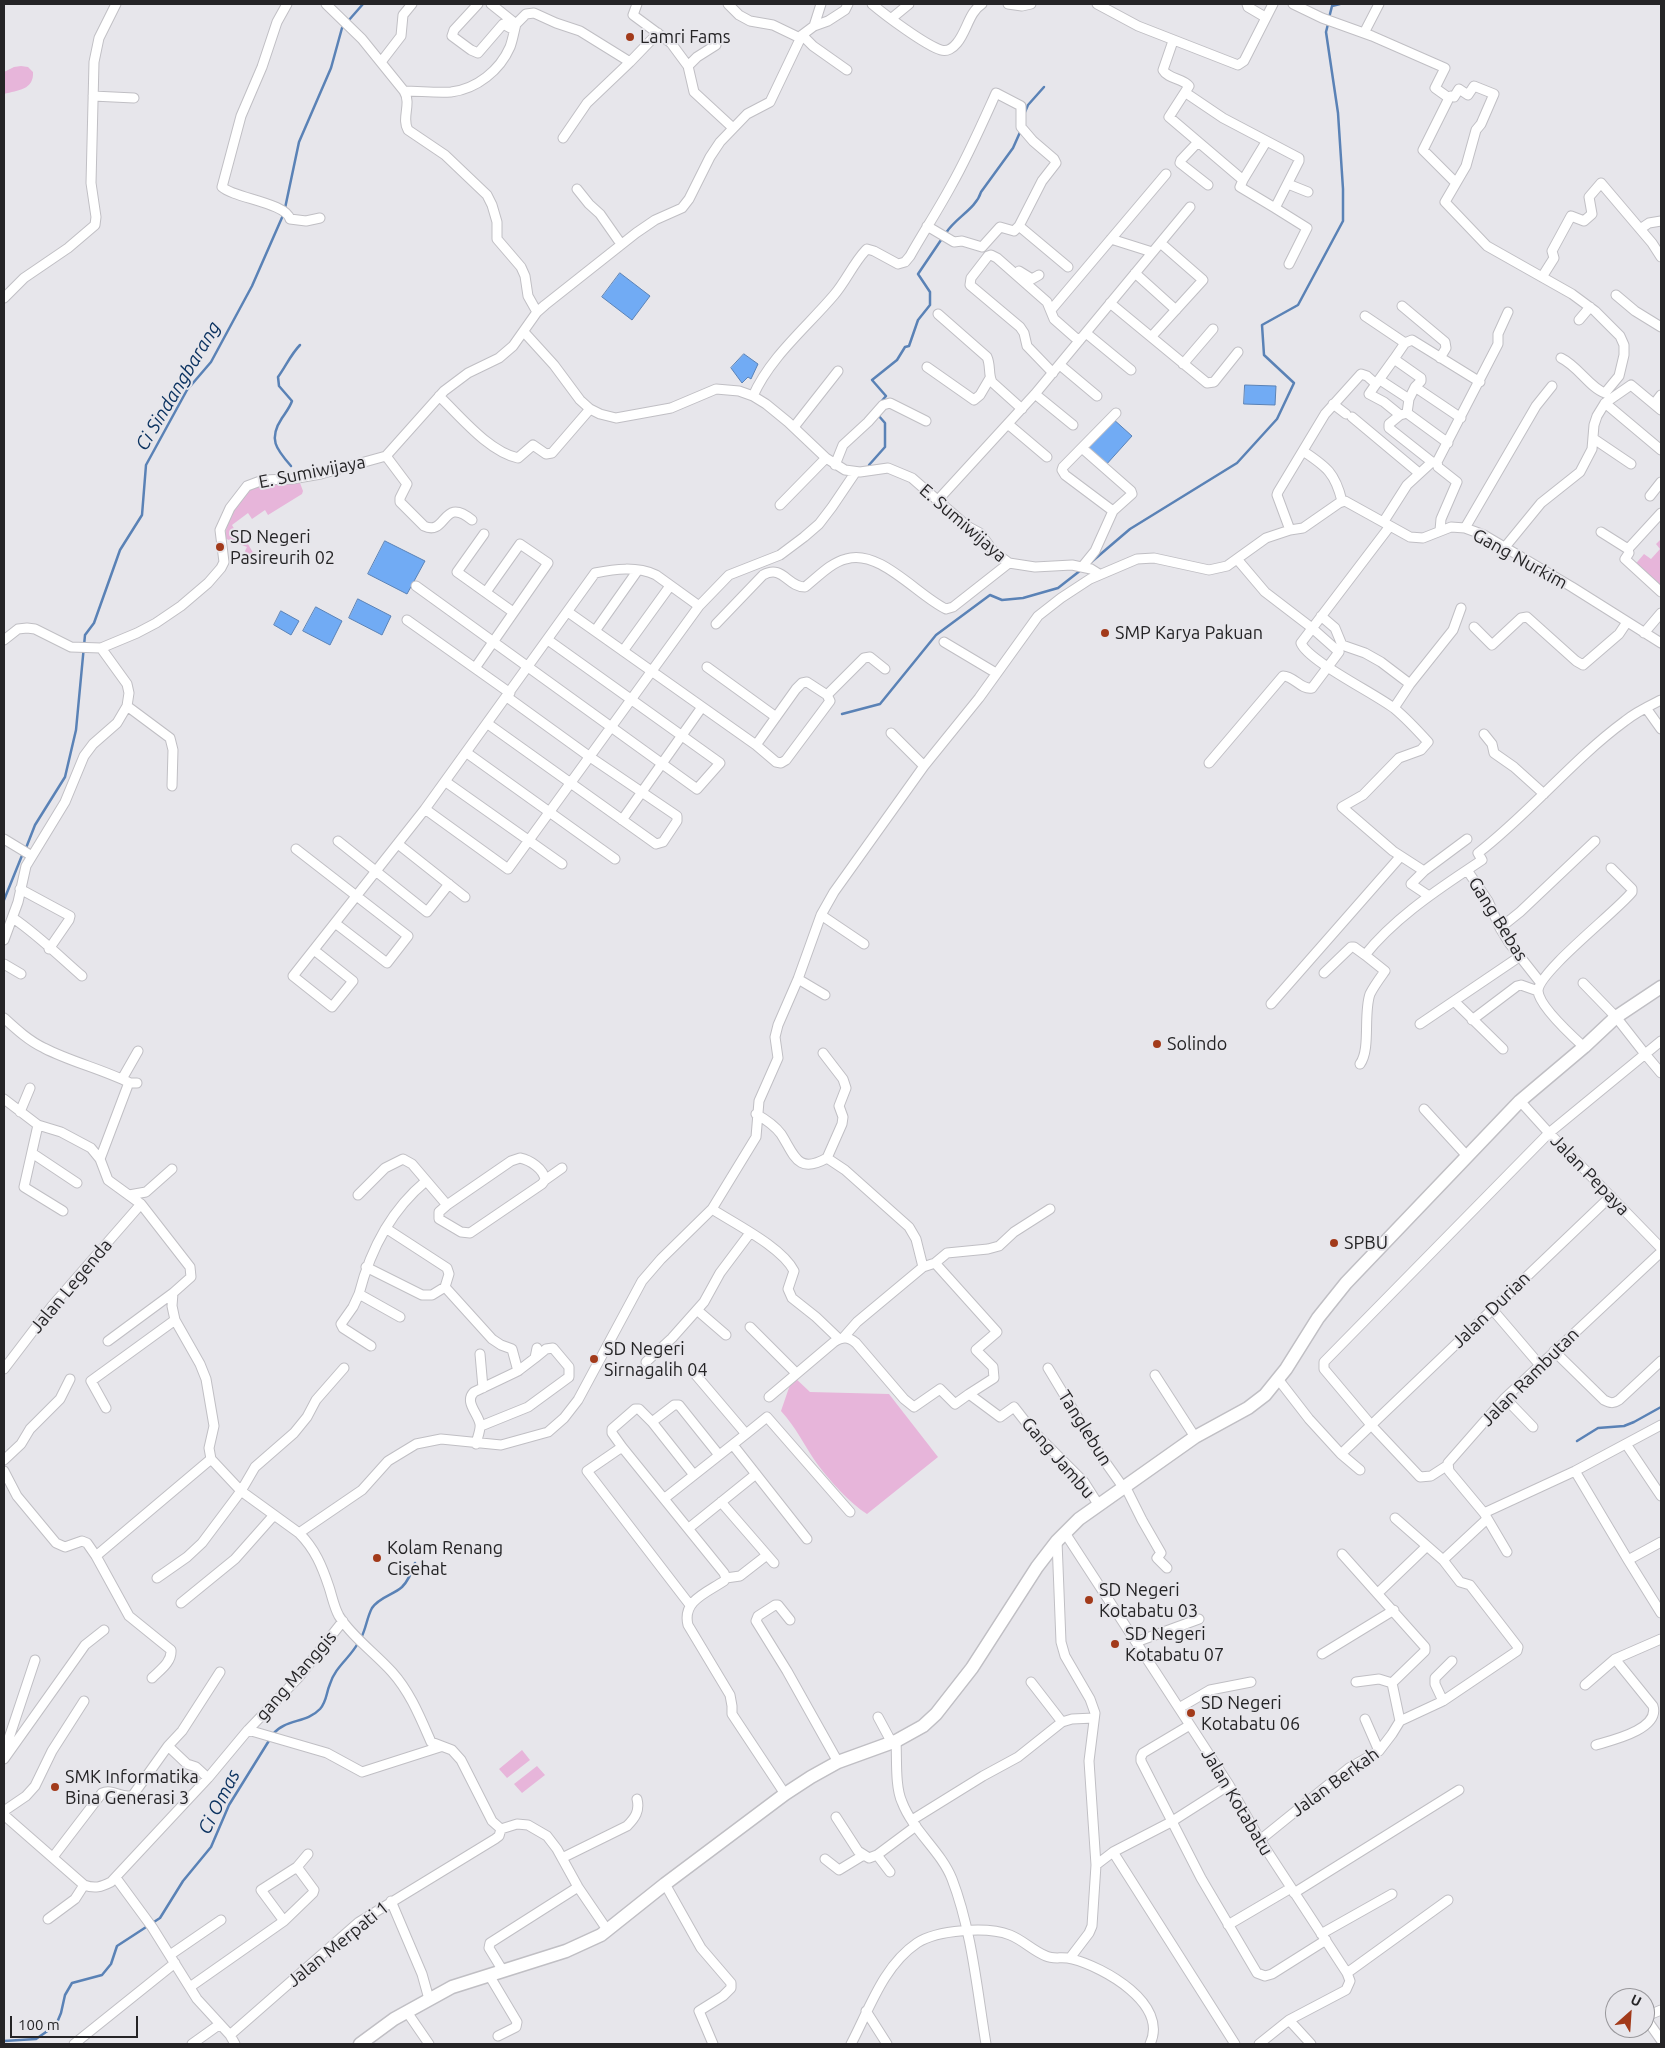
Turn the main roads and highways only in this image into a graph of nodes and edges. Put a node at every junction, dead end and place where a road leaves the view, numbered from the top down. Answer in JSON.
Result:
{"nodes":[{"id":1,"x":1661,"y":987,"type":"edge"},
{"id":2,"x":360,"y":2044,"type":"edge"}],
"edges":[{"from":1,"to":2,"type":"main road"}]}
